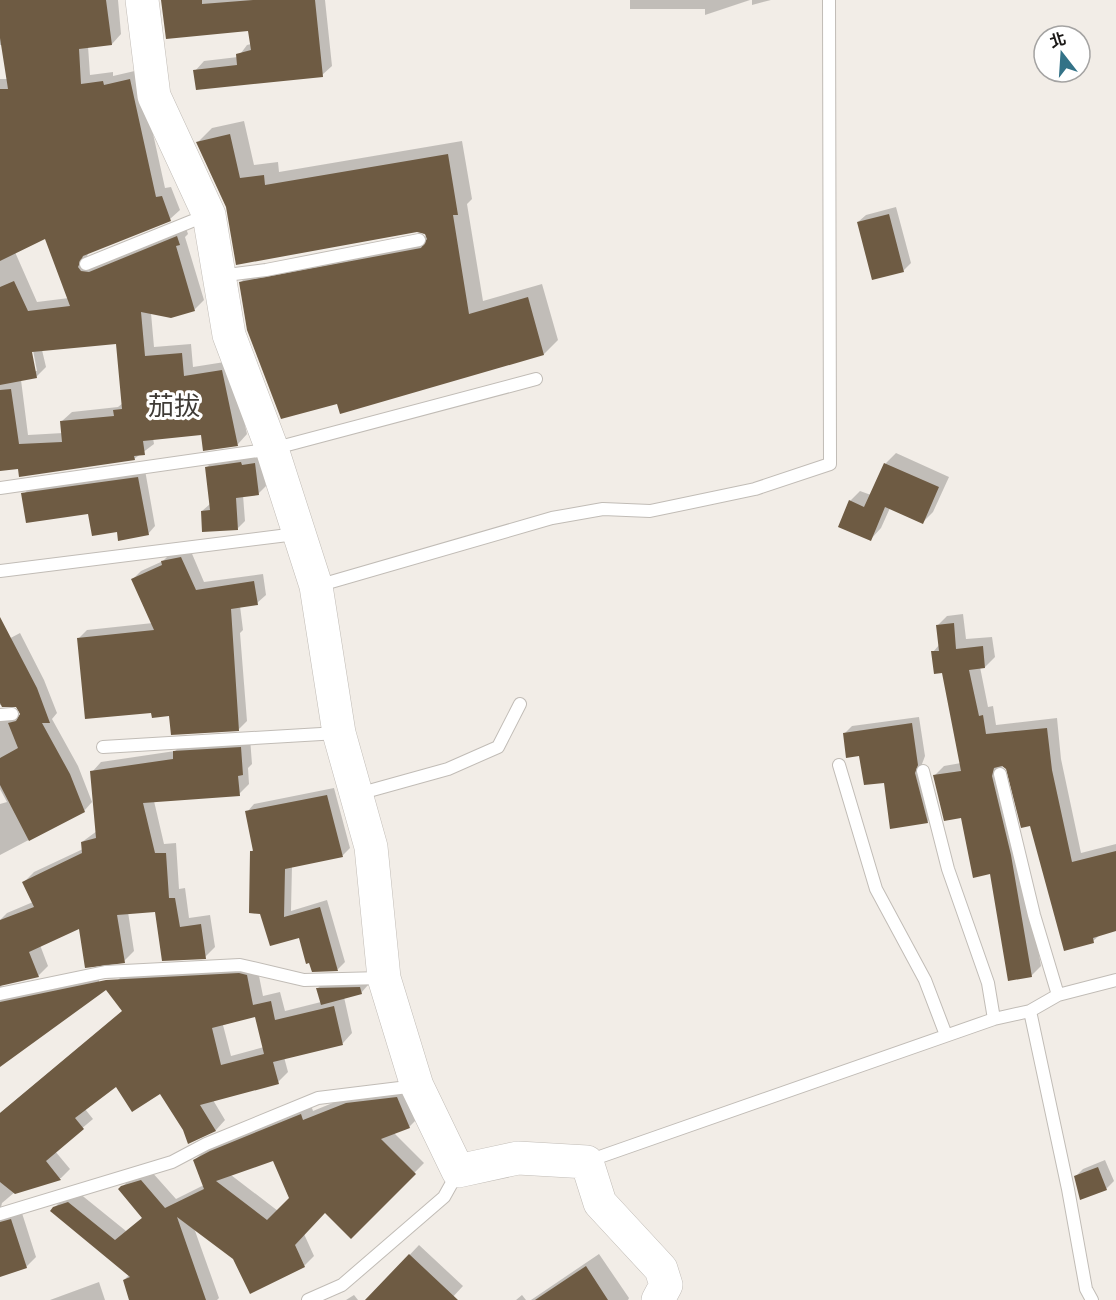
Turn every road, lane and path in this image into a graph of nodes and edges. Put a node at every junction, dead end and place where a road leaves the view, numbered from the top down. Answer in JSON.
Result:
{"nodes":[{"id":1,"x":142,"y":0,"type":"edge"},
{"id":2,"x":829,"y":0,"type":"edge"},
{"id":3,"x":209,"y":214,"type":"junction"},
{"id":4,"x":419,"y":240,"type":"dead end"},
{"id":5,"x":86,"y":264,"type":"dead end"},
{"id":6,"x":218,"y":276,"type":"junction"},
{"id":7,"x":536,"y":379,"type":"dead end"},
{"id":8,"x":272,"y":449,"type":"junction"},
{"id":9,"x":0,"y":489,"type":"edge"},
{"id":10,"x":299,"y":534,"type":"junction"},
{"id":11,"x":0,"y":571,"type":"edge"},
{"id":12,"x":316,"y":586,"type":"junction"},
{"id":13,"x":520,"y":704,"type":"dead end"},
{"id":14,"x":339,"y":732,"type":"junction"},
{"id":15,"x":103,"y":747,"type":"dead end"},
{"id":16,"x":839,"y":765,"type":"dead end"},
{"id":17,"x":923,"y":771,"type":"dead end"},
{"id":18,"x":1000,"y":774,"type":"dead end"},
{"id":19,"x":356,"y":795,"type":"junction"},
{"id":20,"x":384,"y":978,"type":"junction"},
{"id":21,"x":1116,"y":980,"type":"edge"},
{"id":22,"x":0,"y":994,"type":"edge"},
{"id":23,"x":1058,"y":995,"type":"junction"},
{"id":24,"x":1030,"y":1011,"type":"junction"},
{"id":25,"x":994,"y":1019,"type":"junction"},
{"id":26,"x":946,"y":1035,"type":"junction"},
{"id":27,"x":417,"y":1086,"type":"junction"},
{"id":28,"x":587,"y":1162,"type":"junction"},
{"id":29,"x":458,"y":1171,"type":"junction"},
{"id":30,"x":0,"y":1214,"type":"edge"},
{"id":31,"x":308,"y":1300,"type":"edge"},
{"id":32,"x":658,"y":1300,"type":"edge"},
{"id":33,"x":1092,"y":1300,"type":"edge"}],
"edges":[{"from":1,"to":3,"type":"street"},
{"from":2,"to":12,"type":"lane"},
{"from":3,"to":5,"type":"lane"},
{"from":3,"to":6,"type":"street"},
{"from":4,"to":6,"type":"lane"},
{"from":6,"to":8,"type":"street"},
{"from":7,"to":8,"type":"lane"},
{"from":8,"to":9,"type":"lane"},
{"from":8,"to":10,"type":"street"},
{"from":10,"to":11,"type":"lane"},
{"from":10,"to":12,"type":"street"},
{"from":12,"to":14,"type":"street"},
{"from":13,"to":19,"type":"lane"},
{"from":14,"to":15,"type":"lane"},
{"from":14,"to":19,"type":"street"},
{"from":16,"to":26,"type":"lane"},
{"from":17,"to":25,"type":"lane"},
{"from":18,"to":23,"type":"lane"},
{"from":19,"to":20,"type":"street"},
{"from":20,"to":22,"type":"lane"},
{"from":20,"to":27,"type":"street"},
{"from":21,"to":23,"type":"lane"},
{"from":23,"to":24,"type":"lane"},
{"from":24,"to":25,"type":"lane"},
{"from":24,"to":33,"type":"lane"},
{"from":25,"to":26,"type":"lane"},
{"from":26,"to":28,"type":"lane"},
{"from":27,"to":29,"type":"street"},
{"from":27,"to":30,"type":"lane"},
{"from":28,"to":29,"type":"street"},
{"from":28,"to":32,"type":"street"},
{"from":29,"to":31,"type":"lane"}]}
